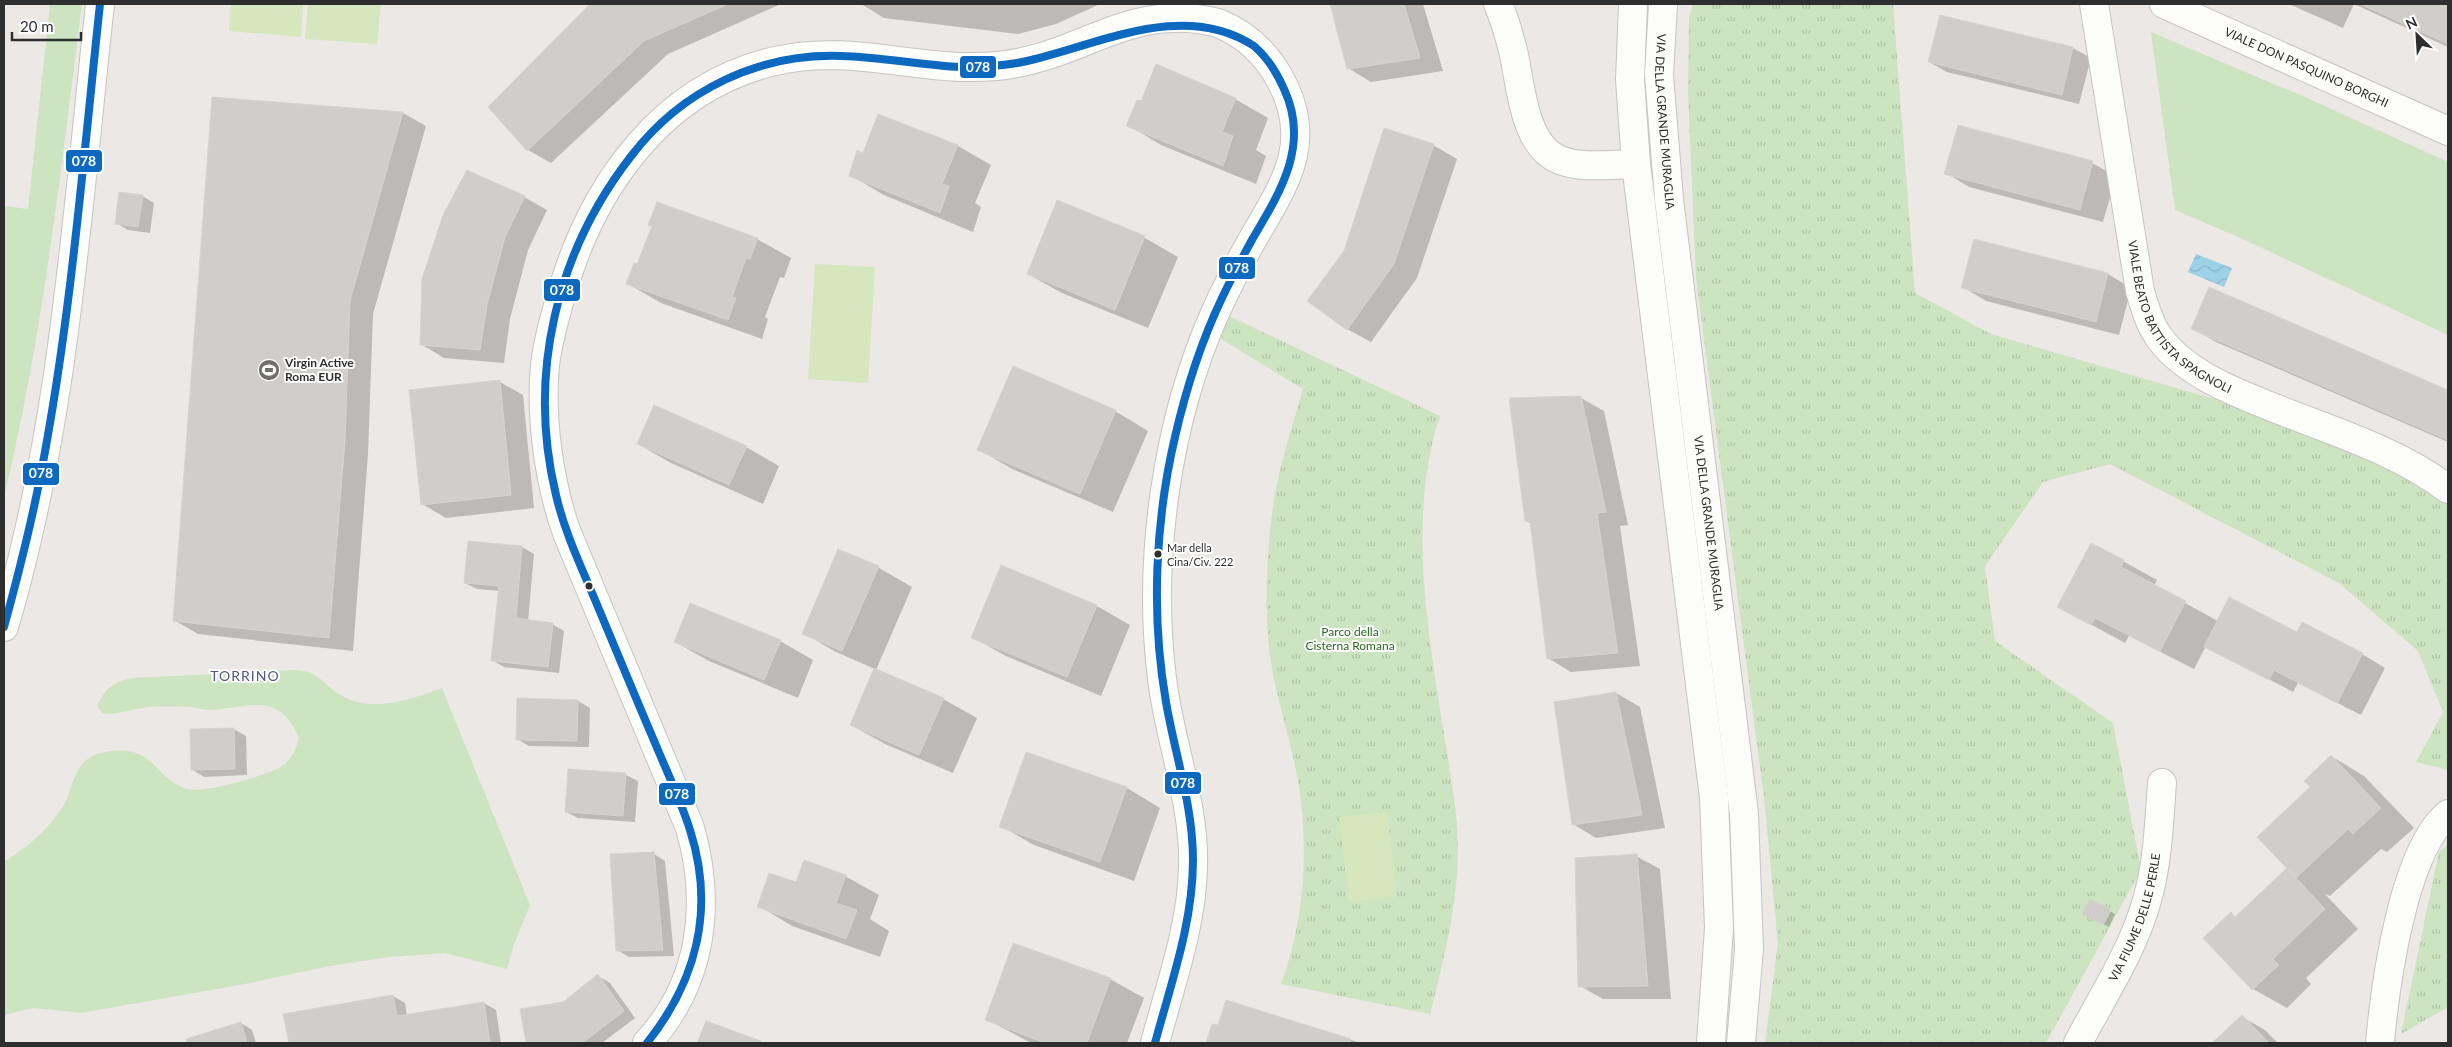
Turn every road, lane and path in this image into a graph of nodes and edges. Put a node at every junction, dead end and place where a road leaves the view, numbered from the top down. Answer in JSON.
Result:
{"nodes":[{"id":1,"x":100,"y":4,"type":"edge"},
{"id":2,"x":1498,"y":4,"type":"edge"},
{"id":3,"x":1633,"y":4,"type":"edge"},
{"id":4,"x":2094,"y":4,"type":"edge"},
{"id":5,"x":2164,"y":4,"type":"edge"},
{"id":6,"x":1664,"y":8,"type":"edge"},
{"id":7,"x":2448,"y":131,"type":"edge"},
{"id":8,"x":1636,"y":164,"type":"junction"},
{"id":9,"x":2448,"y":489,"type":"edge"},
{"id":10,"x":4,"y":627,"type":"edge"},
{"id":11,"x":2162,"y":783,"type":"dead end"},
{"id":12,"x":2448,"y":814,"type":"edge"},
{"id":13,"x":655,"y":1040,"type":"edge"},
{"id":14,"x":1155,"y":1043,"type":"edge"},
{"id":15,"x":1711,"y":1043,"type":"edge"},
{"id":16,"x":1741,"y":1043,"type":"edge"},
{"id":17,"x":2078,"y":1043,"type":"edge"},
{"id":18,"x":2380,"y":1043,"type":"edge"}],
"edges":[{"from":1,"to":10,"type":"street"},
{"from":2,"to":8,"type":"street"},
{"from":3,"to":8,"type":"street"},
{"from":4,"to":9,"type":"street","name":"VIALE BEATO BATTISTA SPAGNOLI"},
{"from":5,"to":7,"type":"street","name":"VIALE DON PASQUINO BORGHI"},
{"from":6,"to":16,"type":"street","name":"VIA DELLA GRANDE MURAGLIA"},
{"from":8,"to":15,"type":"street"},
{"from":11,"to":17,"type":"street","name":"VIA FIUME DELLE PERLE"},
{"from":12,"to":18,"type":"street"},
{"from":13,"to":14,"type":"street"}]}
